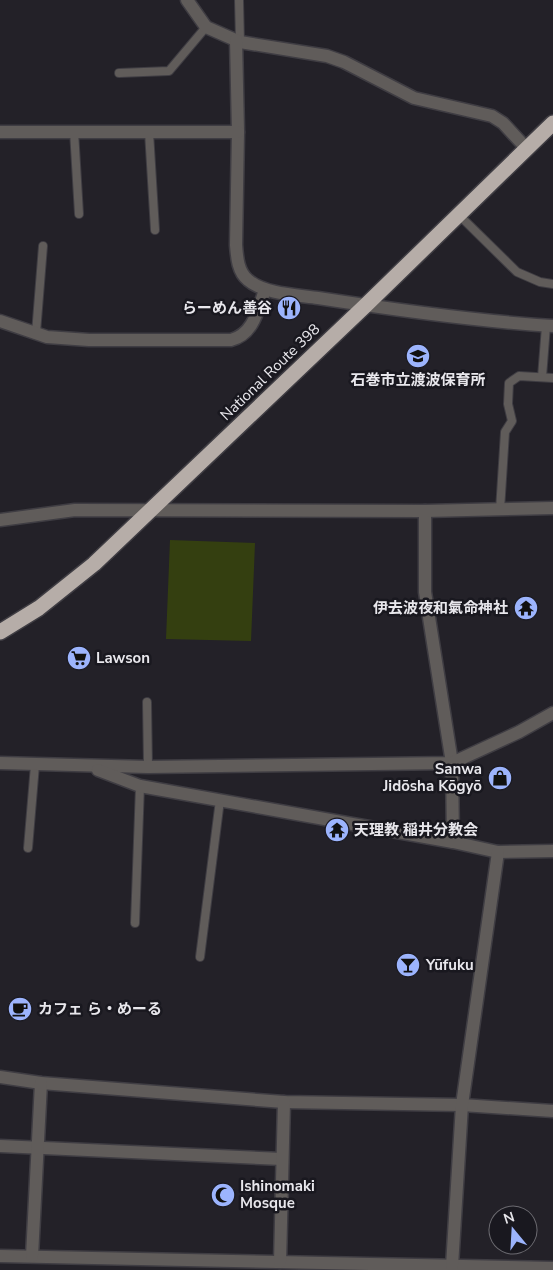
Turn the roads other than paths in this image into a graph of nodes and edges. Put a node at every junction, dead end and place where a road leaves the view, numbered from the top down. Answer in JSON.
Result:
{"nodes":[{"id":1,"x":187,"y":0,"type":"edge"},
{"id":2,"x":239,"y":0,"type":"edge"},
{"id":3,"x":206,"y":27,"type":"junction"},
{"id":4,"x":238,"y":41,"type":"junction"},
{"id":5,"x":119,"y":73,"type":"dead end"},
{"id":6,"x":553,"y":124,"type":"edge"},
{"id":7,"x":74,"y":131,"type":"junction"},
{"id":8,"x":0,"y":132,"type":"edge"},
{"id":9,"x":149,"y":132,"type":"junction"},
{"id":10,"x":238,"y":132,"type":"junction"},
{"id":11,"x":527,"y":149,"type":"junction"},
{"id":12,"x":79,"y":214,"type":"dead end"},
{"id":13,"x":459,"y":215,"type":"junction"},
{"id":14,"x":155,"y":230,"type":"dead end"},
{"id":15,"x":43,"y":246,"type":"dead end"},
{"id":16,"x":553,"y":284,"type":"edge"},
{"id":17,"x":265,"y":290,"type":"junction"},
{"id":18,"x":366,"y":305,"type":"junction"},
{"id":19,"x":0,"y":321,"type":"edge"},
{"id":20,"x":550,"y":326,"type":"edge"},
{"id":21,"x":36,"y":333,"type":"junction"},
{"id":22,"x":542,"y":377,"type":"junction"},
{"id":23,"x":553,"y":378,"type":"edge"},
{"id":24,"x":553,"y":508,"type":"edge"},
{"id":25,"x":500,"y":510,"type":"junction"},
{"id":26,"x":151,"y":511,"type":"junction"},
{"id":27,"x":425,"y":511,"type":"junction"},
{"id":28,"x":0,"y":520,"type":"edge"},
{"id":29,"x":0,"y":632,"type":"edge"},
{"id":30,"x":147,"y":702,"type":"dead end"},
{"id":31,"x":553,"y":713,"type":"edge"},
{"id":32,"x":0,"y":763,"type":"edge"},
{"id":33,"x":452,"y":763,"type":"junction"},
{"id":34,"x":35,"y":765,"type":"junction"},
{"id":35,"x":89,"y":766,"type":"junction"},
{"id":36,"x":148,"y":767,"type":"junction"},
{"id":37,"x":140,"y":786,"type":"junction"},
{"id":38,"x":220,"y":800,"type":"junction"},
{"id":39,"x":454,"y":842,"type":"junction"},
{"id":40,"x":28,"y":848,"type":"dead end"},
{"id":41,"x":553,"y":850,"type":"edge"},
{"id":42,"x":498,"y":852,"type":"junction"},
{"id":43,"x":135,"y":923,"type":"dead end"},
{"id":44,"x":200,"y":957,"type":"dead end"},
{"id":45,"x":0,"y":1078,"type":"edge"},
{"id":46,"x":41,"y":1083,"type":"junction"},
{"id":47,"x":284,"y":1102,"type":"junction"},
{"id":48,"x":462,"y":1105,"type":"junction"},
{"id":49,"x":553,"y":1111,"type":"edge"},
{"id":50,"x":0,"y":1146,"type":"edge"},
{"id":51,"x":37,"y":1146,"type":"junction"},
{"id":52,"x":282,"y":1159,"type":"junction"},
{"id":53,"x":0,"y":1256,"type":"edge"},
{"id":54,"x":32,"y":1256,"type":"junction"},
{"id":55,"x":280,"y":1262,"type":"junction"},
{"id":56,"x":452,"y":1266,"type":"junction"},
{"id":57,"x":553,"y":1268,"type":"edge"}],
"edges":[{"from":1,"to":3,"type":"street"},
{"from":2,"to":4,"type":"lane"},
{"from":3,"to":4,"type":"street"},
{"from":3,"to":5,"type":"lane"},
{"from":4,"to":10,"type":"street"},
{"from":4,"to":11,"type":"street"},
{"from":6,"to":11,"type":"highway","name":"National Route 398"},
{"from":7,"to":8,"type":"street"},
{"from":7,"to":9,"type":"street"},
{"from":7,"to":12,"type":"lane"},
{"from":9,"to":10,"type":"street"},
{"from":9,"to":14,"type":"lane"},
{"from":10,"to":17,"type":"street"},
{"from":11,"to":13,"type":"highway","name":"National Route 398"},
{"from":13,"to":16,"type":"lane"},
{"from":13,"to":18,"type":"highway","name":"National Route 398"},
{"from":15,"to":21,"type":"lane"},
{"from":17,"to":18,"type":"street"},
{"from":17,"to":21,"type":"street"},
{"from":18,"to":20,"type":"street"},
{"from":18,"to":26,"type":"highway","name":"National Route 398"},
{"from":19,"to":21,"type":"street"},
{"from":20,"to":22,"type":"lane"},
{"from":22,"to":23,"type":"lane"},
{"from":22,"to":25,"type":"lane"},
{"from":24,"to":25,"type":"street"},
{"from":25,"to":27,"type":"street"},
{"from":26,"to":27,"type":"street"},
{"from":26,"to":28,"type":"street"},
{"from":26,"to":29,"type":"highway","name":"National Route 398"},
{"from":27,"to":33,"type":"street"},
{"from":30,"to":36,"type":"lane"},
{"from":31,"to":33,"type":"street"},
{"from":32,"to":34,"type":"street"},
{"from":33,"to":36,"type":"street"},
{"from":33,"to":39,"type":"street"},
{"from":34,"to":35,"type":"street"},
{"from":34,"to":40,"type":"lane"},
{"from":35,"to":36,"type":"street"},
{"from":35,"to":37,"type":"street"},
{"from":37,"to":38,"type":"street"},
{"from":37,"to":43,"type":"lane"},
{"from":38,"to":39,"type":"street"},
{"from":38,"to":44,"type":"lane"},
{"from":39,"to":42,"type":"street"},
{"from":41,"to":42,"type":"street"},
{"from":42,"to":48,"type":"street"},
{"from":45,"to":46,"type":"street"},
{"from":46,"to":47,"type":"street"},
{"from":46,"to":51,"type":"street"},
{"from":47,"to":48,"type":"street"},
{"from":47,"to":52,"type":"street"},
{"from":48,"to":49,"type":"street"},
{"from":48,"to":56,"type":"street"},
{"from":50,"to":51,"type":"street"},
{"from":51,"to":52,"type":"street"},
{"from":51,"to":54,"type":"street"},
{"from":52,"to":55,"type":"street"},
{"from":53,"to":54,"type":"street"},
{"from":54,"to":55,"type":"street"},
{"from":55,"to":56,"type":"street"},
{"from":56,"to":57,"type":"street"}]}
